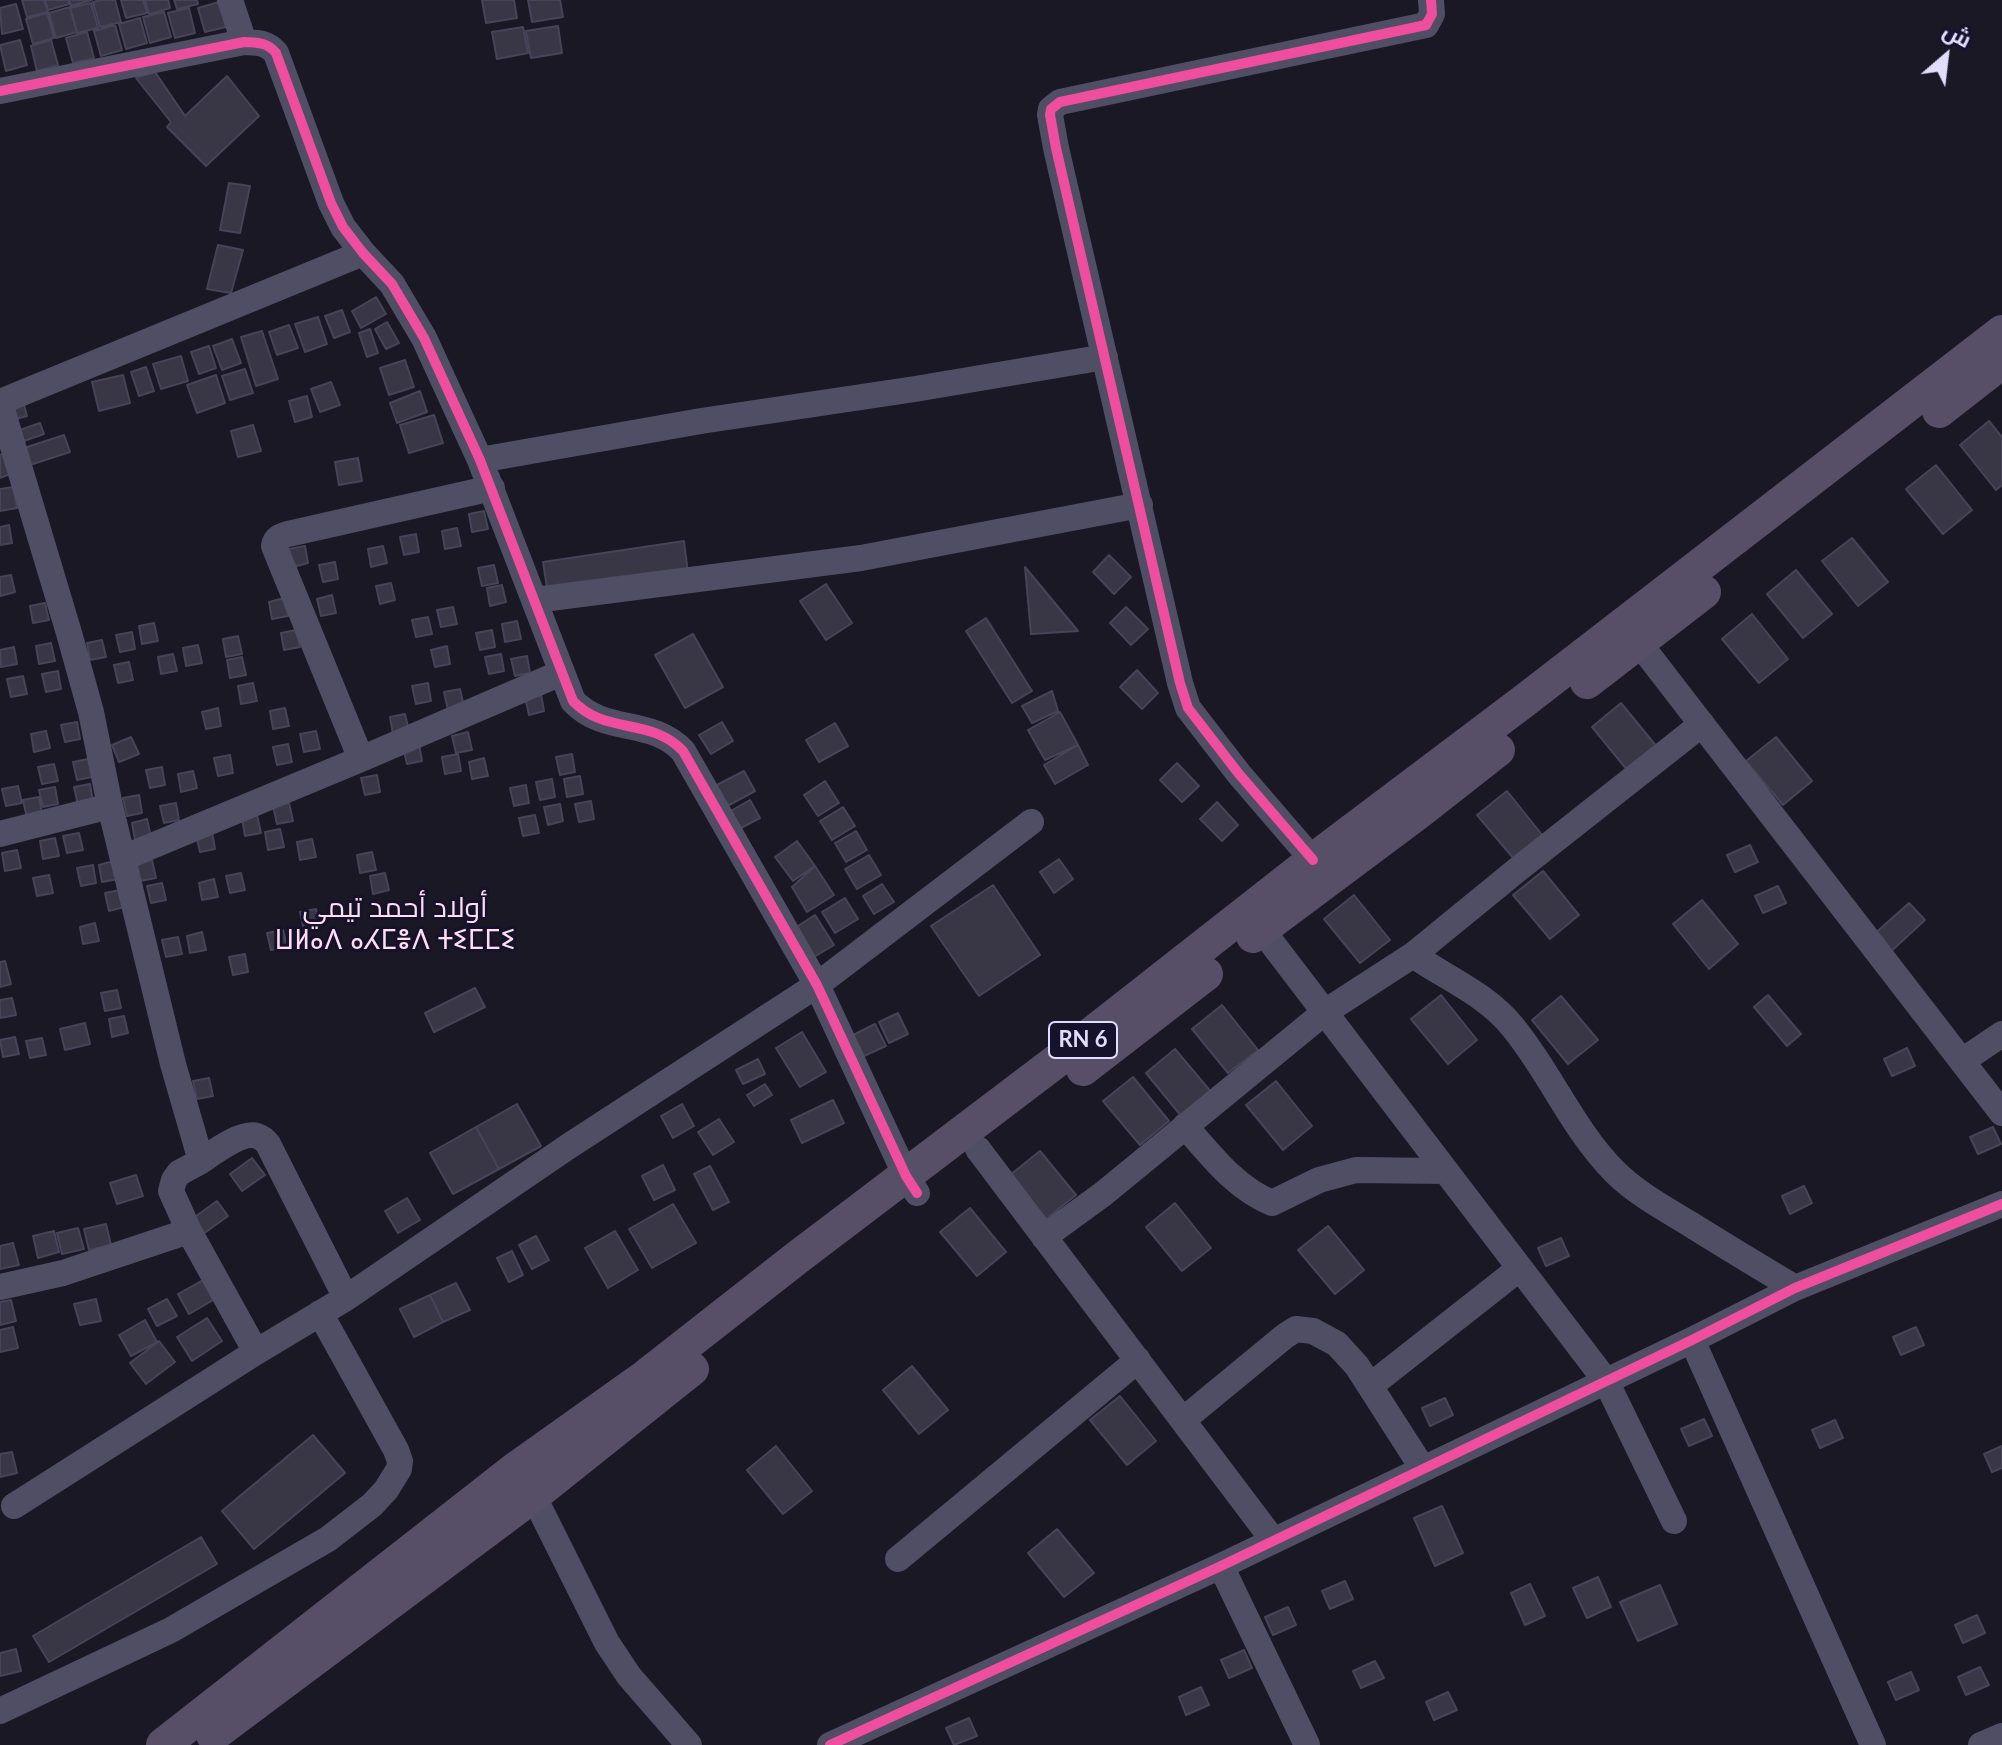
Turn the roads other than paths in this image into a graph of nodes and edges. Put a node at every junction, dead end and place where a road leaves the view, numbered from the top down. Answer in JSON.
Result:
{"nodes":[{"id":1,"x":230,"y":0,"type":"edge"},
{"id":2,"x":1431,"y":0,"type":"edge"},
{"id":3,"x":244,"y":42,"type":"junction"},
{"id":4,"x":0,"y":91,"type":"edge"},
{"id":5,"x":363,"y":253,"type":"junction"},
{"id":6,"x":2002,"y":332,"type":"edge"},
{"id":7,"x":1105,"y":357,"type":"junction"},
{"id":8,"x":2002,"y":362,"type":"edge"},
{"id":9,"x":0,"y":402,"type":"edge"},
{"id":10,"x":480,"y":460,"type":"junction"},
{"id":11,"x":492,"y":488,"type":"junction"},
{"id":12,"x":1140,"y":505,"type":"junction"},
{"id":13,"x":535,"y":600,"type":"junction"},
{"id":14,"x":1639,"y":643,"type":"junction"},
{"id":15,"x":561,"y":673,"type":"junction"},
{"id":16,"x":1702,"y":724,"type":"junction"},
{"id":17,"x":361,"y":759,"type":"junction"},
{"id":18,"x":110,"y":806,"type":"junction"},
{"id":19,"x":1031,"y":822,"type":"dead end"},
{"id":20,"x":0,"y":834,"type":"edge"},
{"id":21,"x":123,"y":858,"type":"junction"},
{"id":22,"x":1313,"y":860,"type":"junction"},
{"id":23,"x":1262,"y":930,"type":"junction"},
{"id":24,"x":1413,"y":955,"type":"junction"},
{"id":25,"x":817,"y":985,"type":"junction"},
{"id":26,"x":1325,"y":1012,"type":"junction"},
{"id":27,"x":2002,"y":1034,"type":"edge"},
{"id":28,"x":1962,"y":1061,"type":"junction"},
{"id":29,"x":2002,"y":1113,"type":"edge"},
{"id":30,"x":1185,"y":1126,"type":"junction"},
{"id":31,"x":978,"y":1149,"type":"junction"},
{"id":32,"x":201,"y":1161,"type":"junction"},
{"id":33,"x":1446,"y":1171,"type":"junction"},
{"id":34,"x":912,"y":1184,"type":"junction"},
{"id":35,"x":2002,"y":1204,"type":"edge"},
{"id":36,"x":189,"y":1231,"type":"junction"},
{"id":37,"x":1044,"y":1237,"type":"junction"},
{"id":38,"x":1520,"y":1268,"type":"junction"},
{"id":39,"x":0,"y":1287,"type":"edge"},
{"id":40,"x":1795,"y":1288,"type":"junction"},
{"id":41,"x":346,"y":1298,"type":"junction"},
{"id":42,"x":320,"y":1313,"type":"junction"},
{"id":43,"x":1692,"y":1340,"type":"junction"},
{"id":44,"x":256,"y":1352,"type":"junction"},
{"id":45,"x":1138,"y":1360,"type":"junction"},
{"id":46,"x":1606,"y":1381,"type":"junction"},
{"id":47,"x":1370,"y":1386,"type":"junction"},
{"id":48,"x":1183,"y":1420,"type":"junction"},
{"id":49,"x":1423,"y":1469,"type":"junction"},
{"id":50,"x":526,"y":1481,"type":"junction"},
{"id":51,"x":14,"y":1506,"type":"dead end"},
{"id":52,"x":1674,"y":1521,"type":"dead end"},
{"id":53,"x":1273,"y":1540,"type":"junction"},
{"id":54,"x":898,"y":1559,"type":"dead end"},
{"id":55,"x":1221,"y":1566,"type":"junction"},
{"id":56,"x":0,"y":1711,"type":"edge"},
{"id":57,"x":2002,"y":1736,"type":"edge"},
{"id":58,"x":163,"y":1745,"type":"edge"},
{"id":59,"x":200,"y":1745,"type":"edge"},
{"id":60,"x":689,"y":1745,"type":"edge"},
{"id":61,"x":830,"y":1745,"type":"edge"},
{"id":62,"x":1307,"y":1745,"type":"edge"},
{"id":63,"x":1873,"y":1745,"type":"edge"},
{"id":64,"x":1981,"y":1745,"type":"edge"}],
"edges":[{"from":1,"to":3,"type":"street"},
{"from":2,"to":7,"type":"street"},
{"from":3,"to":4,"type":"street"},
{"from":3,"to":5,"type":"street"},
{"from":5,"to":9,"type":"street"},
{"from":5,"to":10,"type":"street"},
{"from":6,"to":22,"type":"main road","number":"RN 6"},
{"from":7,"to":10,"type":"street"},
{"from":7,"to":12,"type":"street"},
{"from":8,"to":14,"type":"main road","number":"RN 6"},
{"from":9,"to":18,"type":"street"},
{"from":10,"to":11,"type":"street"},
{"from":11,"to":13,"type":"street"},
{"from":11,"to":17,"type":"street"},
{"from":12,"to":13,"type":"street"},
{"from":12,"to":22,"type":"street"},
{"from":13,"to":15,"type":"street"},
{"from":14,"to":16,"type":"street"},
{"from":14,"to":23,"type":"main road","number":"RN 6"},
{"from":15,"to":17,"type":"street"},
{"from":15,"to":25,"type":"street"},
{"from":16,"to":24,"type":"street"},
{"from":16,"to":28,"type":"street"},
{"from":17,"to":21,"type":"street"},
{"from":18,"to":20,"type":"street"},
{"from":18,"to":21,"type":"street"},
{"from":19,"to":25,"type":"street"},
{"from":21,"to":32,"type":"street"},
{"from":22,"to":34,"type":"main road","number":"RN 6"},
{"from":23,"to":26,"type":"street"},
{"from":23,"to":31,"type":"main road","number":"RN 6"},
{"from":24,"to":26,"type":"street"},
{"from":24,"to":40,"type":"street"},
{"from":25,"to":34,"type":"street"},
{"from":25,"to":41,"type":"street"},
{"from":26,"to":30,"type":"street"},
{"from":26,"to":33,"type":"street"},
{"from":27,"to":28,"type":"street"},
{"from":28,"to":29,"type":"street"},
{"from":30,"to":33,"type":"street"},
{"from":30,"to":37,"type":"street"},
{"from":31,"to":34,"type":"main road","number":"RN 6"},
{"from":31,"to":37,"type":"street"},
{"from":32,"to":36,"type":"street"},
{"from":32,"to":41,"type":"street"},
{"from":33,"to":38,"type":"street"},
{"from":34,"to":50,"type":"main road","number":"RN 6"},
{"from":35,"to":40,"type":"street"},
{"from":36,"to":39,"type":"street"},
{"from":36,"to":44,"type":"street"},
{"from":37,"to":45,"type":"street"},
{"from":38,"to":46,"type":"street"},
{"from":38,"to":47,"type":"street"},
{"from":40,"to":43,"type":"street"},
{"from":41,"to":42,"type":"street"},
{"from":42,"to":44,"type":"street"},
{"from":42,"to":56,"type":"street"},
{"from":43,"to":46,"type":"street"},
{"from":43,"to":63,"type":"street"},
{"from":44,"to":51,"type":"street"},
{"from":45,"to":48,"type":"street"},
{"from":45,"to":54,"type":"street"},
{"from":46,"to":49,"type":"street"},
{"from":46,"to":52,"type":"street"},
{"from":47,"to":48,"type":"street"},
{"from":47,"to":49,"type":"street"},
{"from":48,"to":53,"type":"street"},
{"from":49,"to":53,"type":"street"},
{"from":50,"to":58,"type":"main road","number":"RN 6"},
{"from":50,"to":59,"type":"main road","number":"RN 6"},
{"from":50,"to":60,"type":"street"},
{"from":53,"to":55,"type":"street"},
{"from":55,"to":61,"type":"street"},
{"from":55,"to":62,"type":"street"},
{"from":57,"to":64,"type":"street"}]}
